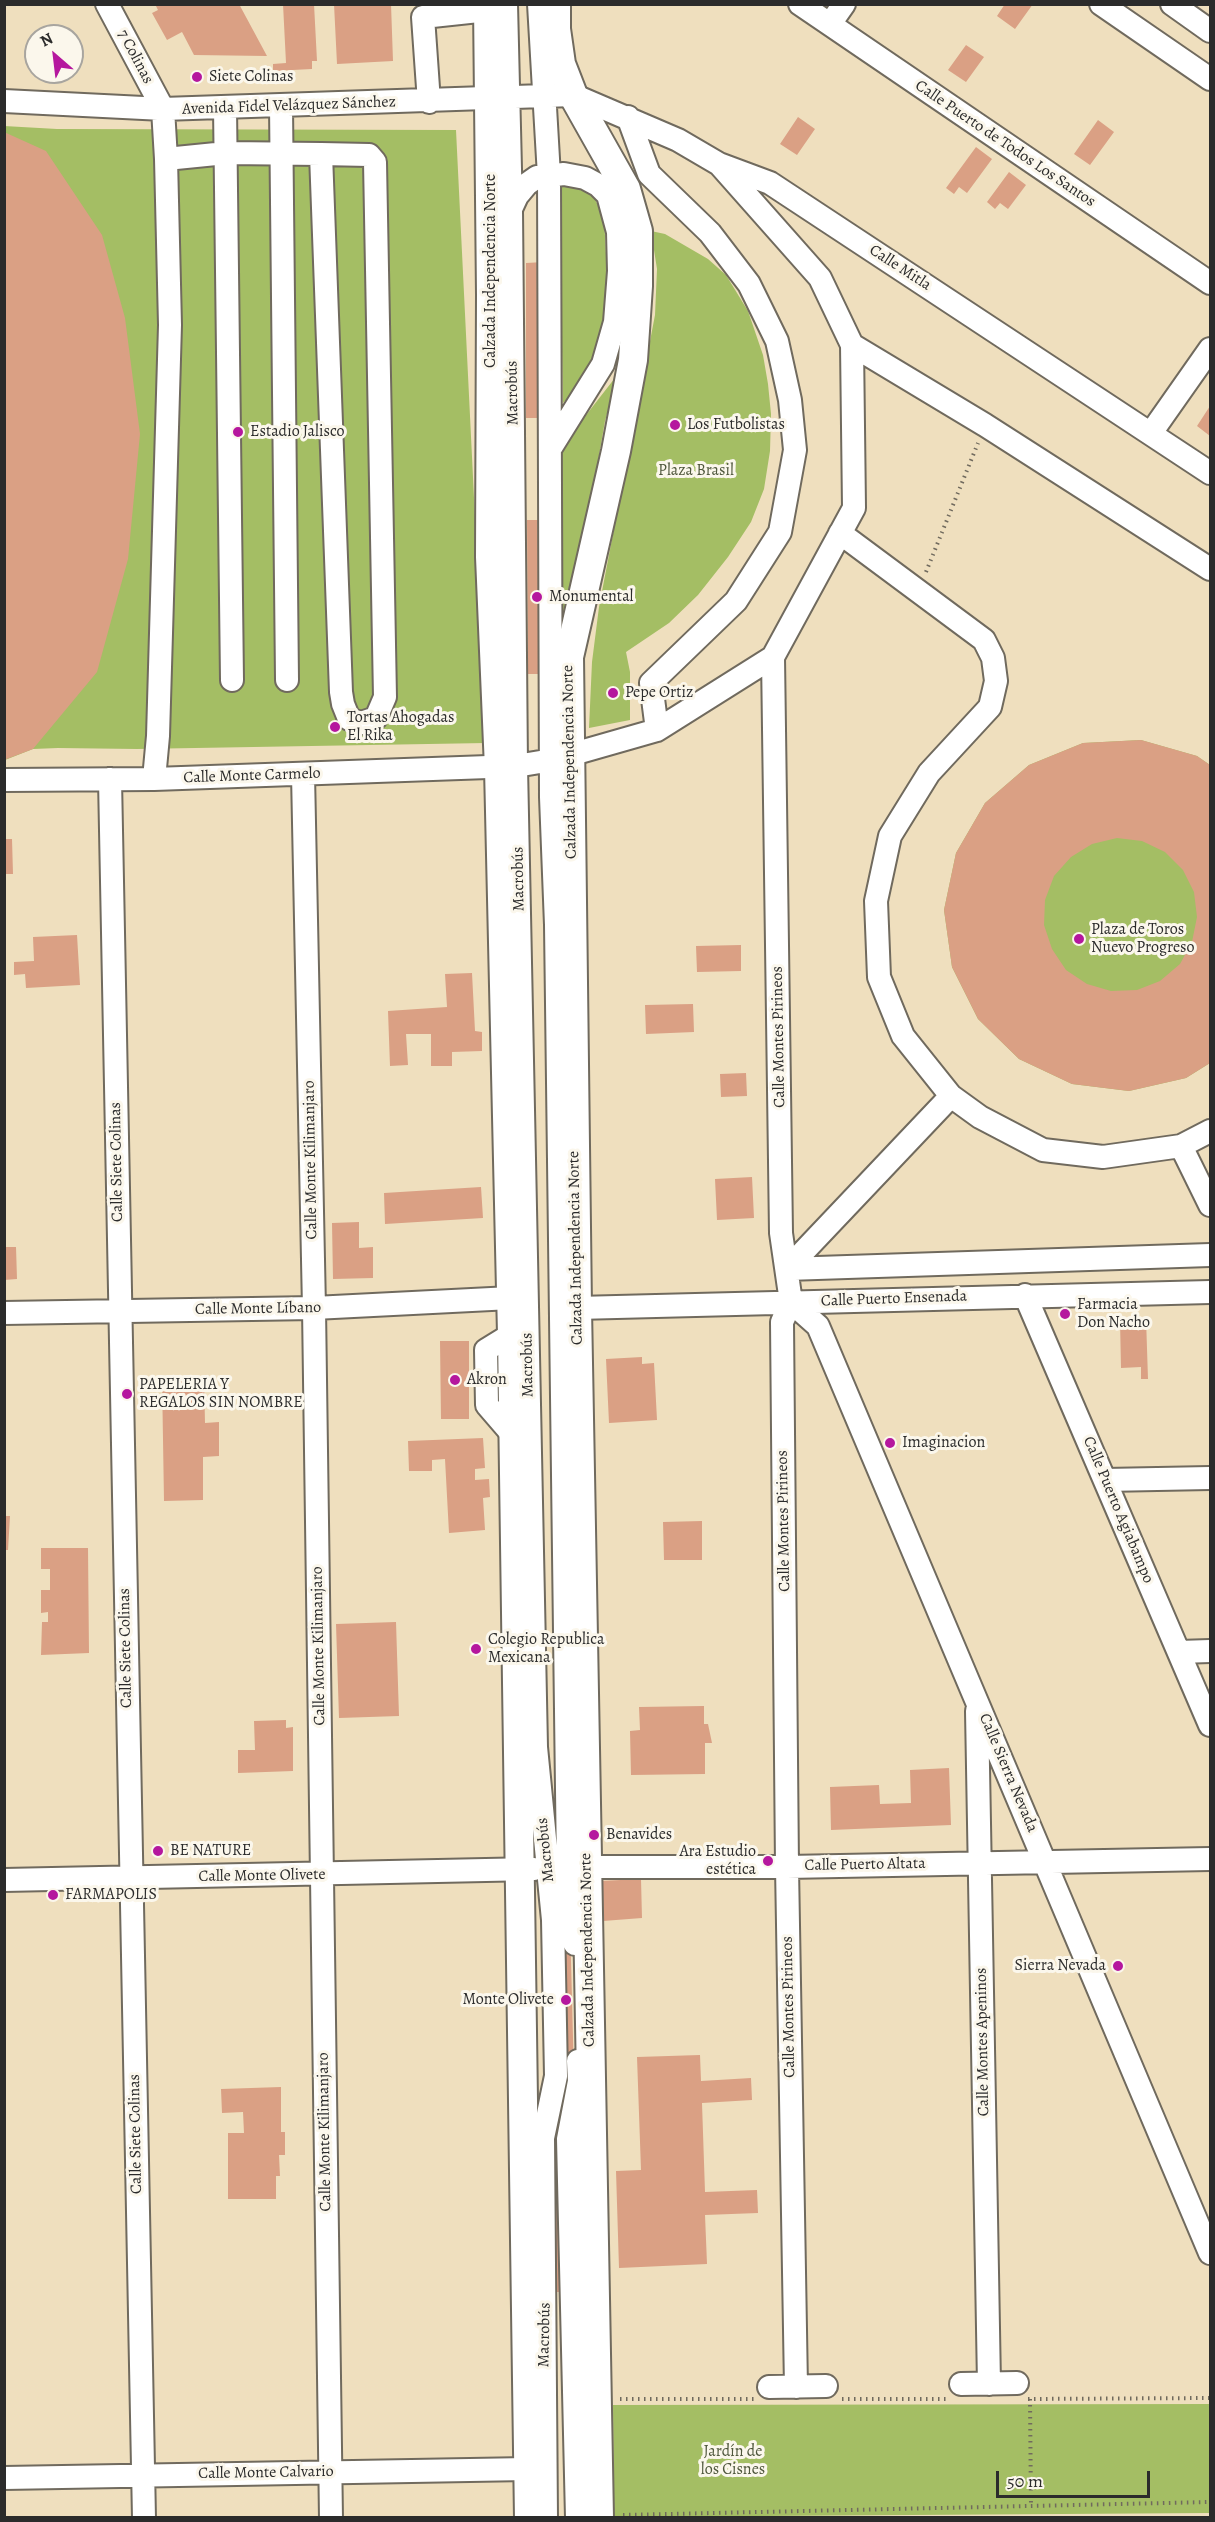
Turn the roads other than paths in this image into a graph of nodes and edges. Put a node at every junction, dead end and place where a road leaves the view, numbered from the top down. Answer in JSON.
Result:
{"nodes":[{"id":1,"x":107,"y":4,"type":"edge"},
{"id":2,"x":539,"y":4,"type":"edge"},
{"id":3,"x":556,"y":4,"type":"edge"},
{"id":4,"x":800,"y":4,"type":"edge"},
{"id":5,"x":844,"y":4,"type":"edge"},
{"id":6,"x":1101,"y":4,"type":"edge"},
{"id":7,"x":1172,"y":4,"type":"edge"},
{"id":8,"x":494,"y":6,"type":"edge"},
{"id":9,"x":422,"y":10,"type":"edge"},
{"id":10,"x":830,"y":24,"type":"junction"},
{"id":11,"x":1210,"y":31,"type":"edge"},
{"id":12,"x":1210,"y":79,"type":"edge"},
{"id":13,"x":573,"y":95,"type":"junction"},
{"id":14,"x":545,"y":96,"type":"junction"},
{"id":15,"x":499,"y":98,"type":"junction"},
{"id":16,"x":4,"y":101,"type":"edge"},
{"id":17,"x":429,"y":102,"type":"junction"},
{"id":18,"x":281,"y":106,"type":"junction"},
{"id":19,"x":225,"y":107,"type":"junction"},
{"id":20,"x":163,"y":109,"type":"junction"},
{"id":21,"x":628,"y":117,"type":"junction"},
{"id":22,"x":283,"y":152,"type":"junction"},
{"id":23,"x":226,"y":153,"type":"junction"},
{"id":24,"x":321,"y":154,"type":"junction"},
{"id":25,"x":166,"y":159,"type":"junction"},
{"id":26,"x":719,"y":164,"type":"junction"},
{"id":27,"x":549,"y":176,"type":"junction"},
{"id":28,"x":511,"y":210,"type":"junction"},
{"id":29,"x":1210,"y":283,"type":"edge"},
{"id":30,"x":852,"y":345,"type":"junction"},
{"id":31,"x":1210,"y":349,"type":"edge"},
{"id":32,"x":1151,"y":433,"type":"junction"},
{"id":33,"x":552,"y":446,"type":"junction"},
{"id":34,"x":1210,"y":473,"type":"edge"},
{"id":35,"x":840,"y":533,"type":"junction"},
{"id":36,"x":1210,"y":569,"type":"edge"},
{"id":37,"x":773,"y":657,"type":"junction"},
{"id":38,"x":232,"y":680,"type":"dead end"},
{"id":39,"x":287,"y":680,"type":"dead end"},
{"id":40,"x":657,"y":730,"type":"junction"},
{"id":41,"x":561,"y":757,"type":"junction"},
{"id":42,"x":508,"y":767,"type":"junction"},
{"id":43,"x":303,"y":774,"type":"junction"},
{"id":44,"x":110,"y":779,"type":"junction"},
{"id":45,"x":154,"y":779,"type":"junction"},
{"id":46,"x":4,"y":780,"type":"edge"},
{"id":47,"x":951,"y":1096,"type":"junction"},
{"id":48,"x":1210,"y":1131,"type":"edge"},
{"id":49,"x":1181,"y":1146,"type":"junction"},
{"id":50,"x":1210,"y":1205,"type":"edge"},
{"id":51,"x":1210,"y":1256,"type":"edge"},
{"id":52,"x":787,"y":1269,"type":"junction"},
{"id":53,"x":1210,"y":1292,"type":"edge"},
{"id":54,"x":1025,"y":1295,"type":"junction"},
{"id":55,"x":511,"y":1298,"type":"junction"},
{"id":56,"x":791,"y":1302,"type":"junction"},
{"id":57,"x":314,"y":1308,"type":"junction"},
{"id":58,"x":577,"y":1308,"type":"junction"},
{"id":59,"x":120,"y":1312,"type":"junction"},
{"id":60,"x":4,"y":1313,"type":"edge"},
{"id":61,"x":1210,"y":1478,"type":"edge"},
{"id":62,"x":1105,"y":1480,"type":"junction"},
{"id":63,"x":1210,"y":1651,"type":"edge"},
{"id":64,"x":1179,"y":1652,"type":"junction"},
{"id":65,"x":977,"y":1700,"type":"junction"},
{"id":66,"x":1210,"y":1725,"type":"edge"},
{"id":67,"x":1210,"y":1859,"type":"edge"},
{"id":68,"x":1046,"y":1862,"type":"junction"},
{"id":69,"x":980,"y":1863,"type":"junction"},
{"id":70,"x":787,"y":1867,"type":"junction"},
{"id":71,"x":556,"y":1868,"type":"junction"},
{"id":72,"x":322,"y":1875,"type":"junction"},
{"id":73,"x":131,"y":1878,"type":"junction"},
{"id":74,"x":4,"y":1880,"type":"edge"},
{"id":75,"x":1210,"y":2253,"type":"edge"},
{"id":76,"x":989,"y":2384,"type":"junction"},
{"id":77,"x":796,"y":2387,"type":"junction"},
{"id":78,"x":960,"y":2392,"type":"road end"},
{"id":79,"x":764,"y":2393,"type":"road end"},
{"id":80,"x":828,"y":2393,"type":"road end"},
{"id":81,"x":1022,"y":2394,"type":"road end"},
{"id":82,"x":528,"y":2469,"type":"junction"},
{"id":83,"x":330,"y":2471,"type":"junction"},
{"id":84,"x":143,"y":2475,"type":"junction"},
{"id":85,"x":4,"y":2478,"type":"edge"},
{"id":86,"x":591,"y":2516,"type":"edge"},
{"id":87,"x":144,"y":2517,"type":"edge"},
{"id":88,"x":331,"y":2517,"type":"edge"},
{"id":89,"x":529,"y":2517,"type":"edge"},
{"id":90,"x":546,"y":2517,"type":"edge"}],
"edges":[{"from":1,"to":20,"type":"street","name":"7 Colinas"},
{"from":2,"to":14,"type":"street","name":"Macrobús"},
{"from":3,"to":13,"type":"main road","name":"Calzada Independencia Norte"},
{"from":4,"to":10,"type":"street","name":"Calle Puerto de Todos Los Santos"},
{"from":5,"to":10,"type":"street"},
{"from":6,"to":12,"type":"street"},
{"from":7,"to":11,"type":"street"},
{"from":8,"to":9,"type":"street"},
{"from":8,"to":15,"type":"main road","name":"Calzada Independencia Norte"},
{"from":9,"to":17,"type":"street"},
{"from":10,"to":29,"type":"street","name":"Calle Puerto de Todos Los Santos"},
{"from":13,"to":14,"type":"street","name":"Avenida Fidel Velázquez Sánchez"},
{"from":13,"to":21,"type":"street","name":"Calle Mitla"},
{"from":13,"to":41,"type":"main road","name":"Calzada Independencia Norte"},
{"from":14,"to":15,"type":"street","name":"Avenida Fidel Velázquez Sánchez"},
{"from":14,"to":27,"type":"street","name":"Macrobús"},
{"from":15,"to":17,"type":"street","name":"Avenida Fidel Velázquez Sánchez"},
{"from":15,"to":28,"type":"street","name":"Macrobús"},
{"from":15,"to":42,"type":"main road","name":"Calzada Independencia Norte"},
{"from":16,"to":20,"type":"street","name":"Avenida Fidel Velázquez Sánchez"},
{"from":17,"to":18,"type":"street","name":"Avenida Fidel Velázquez Sánchez"},
{"from":18,"to":19,"type":"street","name":"Avenida Fidel Velázquez Sánchez"},
{"from":18,"to":22,"type":"street"},
{"from":19,"to":20,"type":"street","name":"Avenida Fidel Velázquez Sánchez"},
{"from":19,"to":23,"type":"street"},
{"from":20,"to":25,"type":"street"},
{"from":21,"to":26,"type":"street","name":"Calle Mitla"},
{"from":21,"to":40,"type":"street"},
{"from":22,"to":23,"type":"street"},
{"from":22,"to":24,"type":"street"},
{"from":22,"to":39,"type":"street"},
{"from":23,"to":25,"type":"street"},
{"from":23,"to":38,"type":"street"},
{"from":24,"to":24,"type":"street"},
{"from":25,"to":45,"type":"street"},
{"from":26,"to":30,"type":"street"},
{"from":26,"to":32,"type":"street","name":"Calle Mitla"},
{"from":27,"to":28,"type":"street"},
{"from":27,"to":33,"type":"street","name":"Macrobús"},
{"from":27,"to":33,"type":"street"},
{"from":28,"to":42,"type":"street","name":"Macrobús"},
{"from":30,"to":35,"type":"street"},
{"from":30,"to":36,"type":"street"},
{"from":31,"to":32,"type":"street"},
{"from":32,"to":34,"type":"street","name":"Calle Mitla"},
{"from":33,"to":41,"type":"street","name":"Macrobús"},
{"from":35,"to":37,"type":"street"},
{"from":35,"to":47,"type":"street"},
{"from":37,"to":40,"type":"street"},
{"from":37,"to":52,"type":"street","name":"Calle Montes Pirineos"},
{"from":40,"to":41,"type":"street"},
{"from":41,"to":42,"type":"street"},
{"from":41,"to":58,"type":"main road","name":"Calzada Independencia Norte"},
{"from":41,"to":71,"type":"street","name":"Macrobús"},
{"from":42,"to":43,"type":"street","name":"Calle Monte Carmelo"},
{"from":42,"to":55,"type":"main road","name":"Calzada Independencia Norte"},
{"from":42,"to":71,"type":"street","name":"Macrobús"},
{"from":43,"to":45,"type":"street","name":"Calle Monte Carmelo"},
{"from":43,"to":57,"type":"street","name":"Calle Monte Kilimanjaro"},
{"from":44,"to":45,"type":"street","name":"Calle Monte Carmelo"},
{"from":44,"to":46,"type":"street","name":"Calle Monte Carmelo"},
{"from":44,"to":59,"type":"street","name":"Calle Siete Colinas"},
{"from":47,"to":49,"type":"street"},
{"from":47,"to":52,"type":"street"},
{"from":48,"to":49,"type":"street"},
{"from":49,"to":50,"type":"street"},
{"from":51,"to":52,"type":"street"},
{"from":52,"to":56,"type":"street","name":"Calle Montes Pirineos"},
{"from":53,"to":54,"type":"street","name":"Calle Puerto Ensenada"},
{"from":54,"to":56,"type":"street","name":"Calle Puerto Ensenada"},
{"from":54,"to":62,"type":"street","name":"Calle Puerto Agiabampo"},
{"from":55,"to":57,"type":"street","name":"Calle Monte Líbano"},
{"from":55,"to":71,"type":"main road","name":"Calzada Independencia Norte"},
{"from":56,"to":58,"type":"street","name":"Calle Puerto Ensenada"},
{"from":56,"to":65,"type":"street","name":"Calle Sierra Nevada"},
{"from":56,"to":70,"type":"street","name":"Calle Montes Pirineos"},
{"from":57,"to":59,"type":"street","name":"Calle Monte Líbano"},
{"from":57,"to":72,"type":"street","name":"Calle Monte Kilimanjaro"},
{"from":58,"to":71,"type":"main road","name":"Calzada Independencia Norte"},
{"from":59,"to":60,"type":"street","name":"Calle Monte Líbano"},
{"from":59,"to":73,"type":"street","name":"Calle Siete Colinas"},
{"from":61,"to":62,"type":"street"},
{"from":62,"to":64,"type":"street","name":"Calle Puerto Agiabampo"},
{"from":63,"to":64,"type":"street"},
{"from":64,"to":66,"type":"street","name":"Calle Puerto Agiabampo"},
{"from":65,"to":68,"type":"street","name":"Calle Sierra Nevada"},
{"from":65,"to":69,"type":"street","name":"Calle Montes Apeninos"},
{"from":67,"to":68,"type":"street","name":"Calle Puerto Altata"},
{"from":68,"to":69,"type":"street","name":"Calle Puerto Altata"},
{"from":68,"to":75,"type":"street","name":"Calle Sierra Nevada"},
{"from":69,"to":70,"type":"street","name":"Calle Puerto Altata"},
{"from":69,"to":76,"type":"street","name":"Calle Montes Apeninos"},
{"from":70,"to":71,"type":"street","name":"Calle Puerto Altata"},
{"from":70,"to":77,"type":"street","name":"Calle Montes Pirineos"},
{"from":71,"to":72,"type":"street","name":"Calle Monte Olivete"},
{"from":71,"to":82,"type":"main road","name":"Calzada Independencia Norte"},
{"from":71,"to":86,"type":"main road","name":"Calzada Independencia Norte"},
{"from":71,"to":86,"type":"street","name":"Macrobús"},
{"from":71,"to":90,"type":"street","name":"Macrobús"},
{"from":72,"to":73,"type":"street","name":"Calle Monte Olivete"},
{"from":72,"to":83,"type":"street","name":"Calle Monte Kilimanjaro"},
{"from":73,"to":74,"type":"street","name":"Calle Monte Olivete"},
{"from":73,"to":84,"type":"street","name":"Calle Siete Colinas"},
{"from":76,"to":78,"type":"street"},
{"from":76,"to":81,"type":"street"},
{"from":77,"to":79,"type":"street"},
{"from":77,"to":80,"type":"street"},
{"from":82,"to":83,"type":"street","name":"Calle Monte Calvario"},
{"from":82,"to":89,"type":"main road","name":"Calzada Independencia Norte"},
{"from":83,"to":84,"type":"street","name":"Calle Monte Calvario"},
{"from":83,"to":88,"type":"street","name":"Calle Monte Kilimanjaro"},
{"from":84,"to":85,"type":"street","name":"Calle Monte Calvario"},
{"from":84,"to":87,"type":"street","name":"Calle Siete Colinas"}]}
